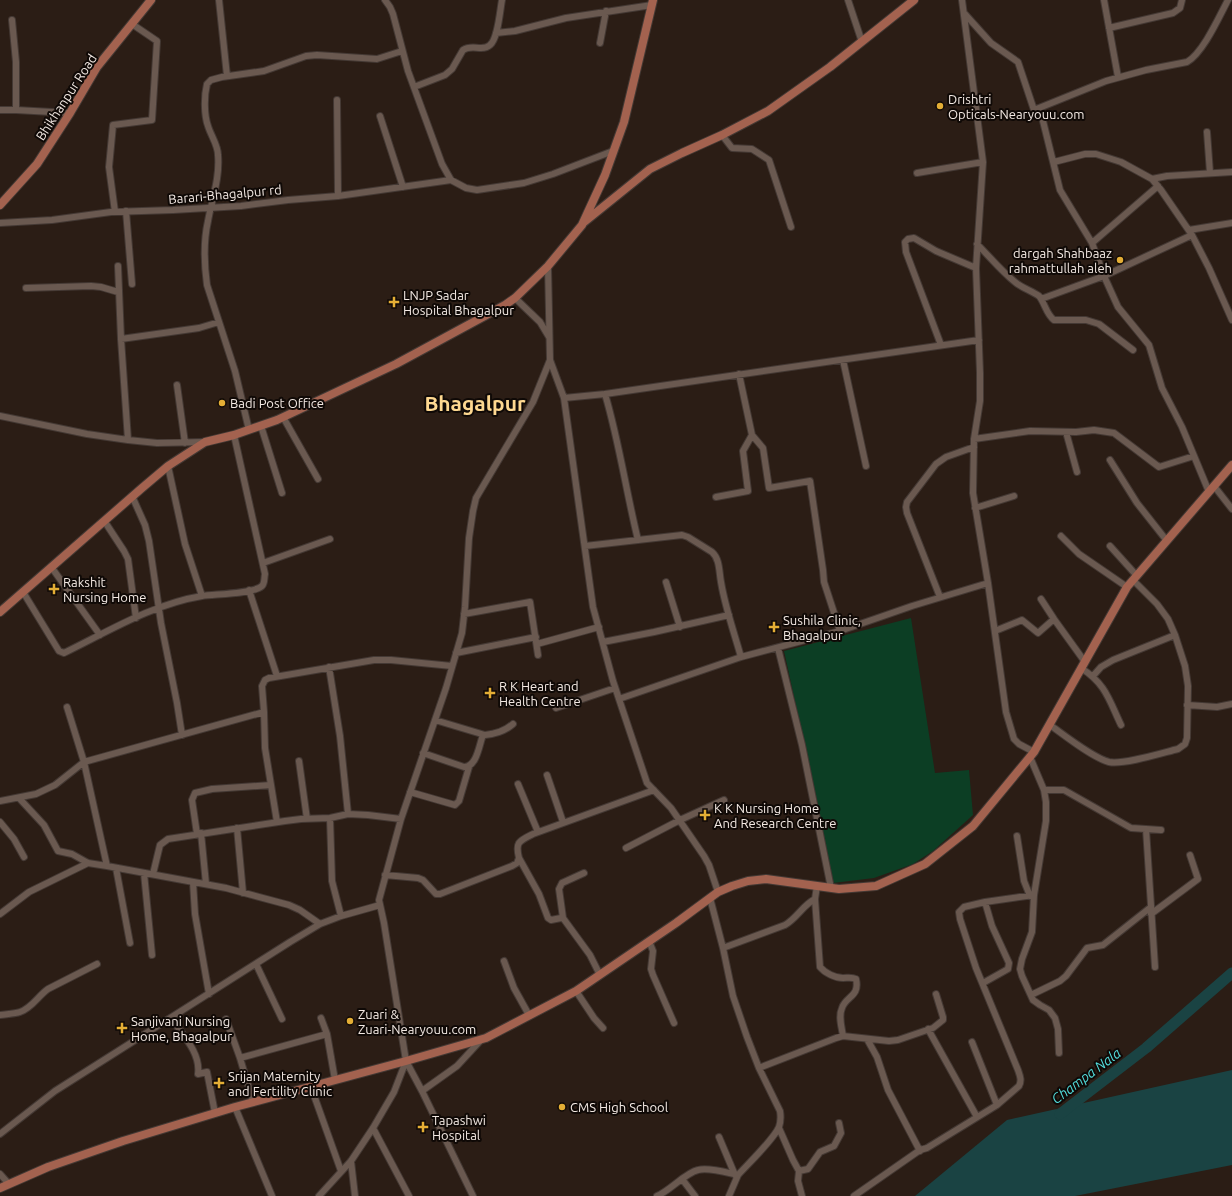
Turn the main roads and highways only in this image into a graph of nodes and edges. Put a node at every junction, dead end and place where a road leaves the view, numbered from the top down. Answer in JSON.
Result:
{"nodes":[{"id":1,"x":151,"y":0,"type":"edge"},
{"id":2,"x":914,"y":0,"type":"edge"},
{"id":3,"x":652,"y":2,"type":"edge"},
{"id":4,"x":0,"y":205,"type":"edge"},
{"id":5,"x":582,"y":225,"type":"junction"},
{"id":6,"x":1232,"y":465,"type":"edge"},
{"id":7,"x":0,"y":612,"type":"edge"},
{"id":8,"x":0,"y":1188,"type":"edge"}],
"edges":[{"from":1,"to":4,"type":"main road","name":"Bhikhanpur Road"},
{"from":2,"to":5,"type":"main road"},
{"from":3,"to":5,"type":"main road"},
{"from":5,"to":7,"type":"main road"},
{"from":6,"to":8,"type":"main road"}]}
